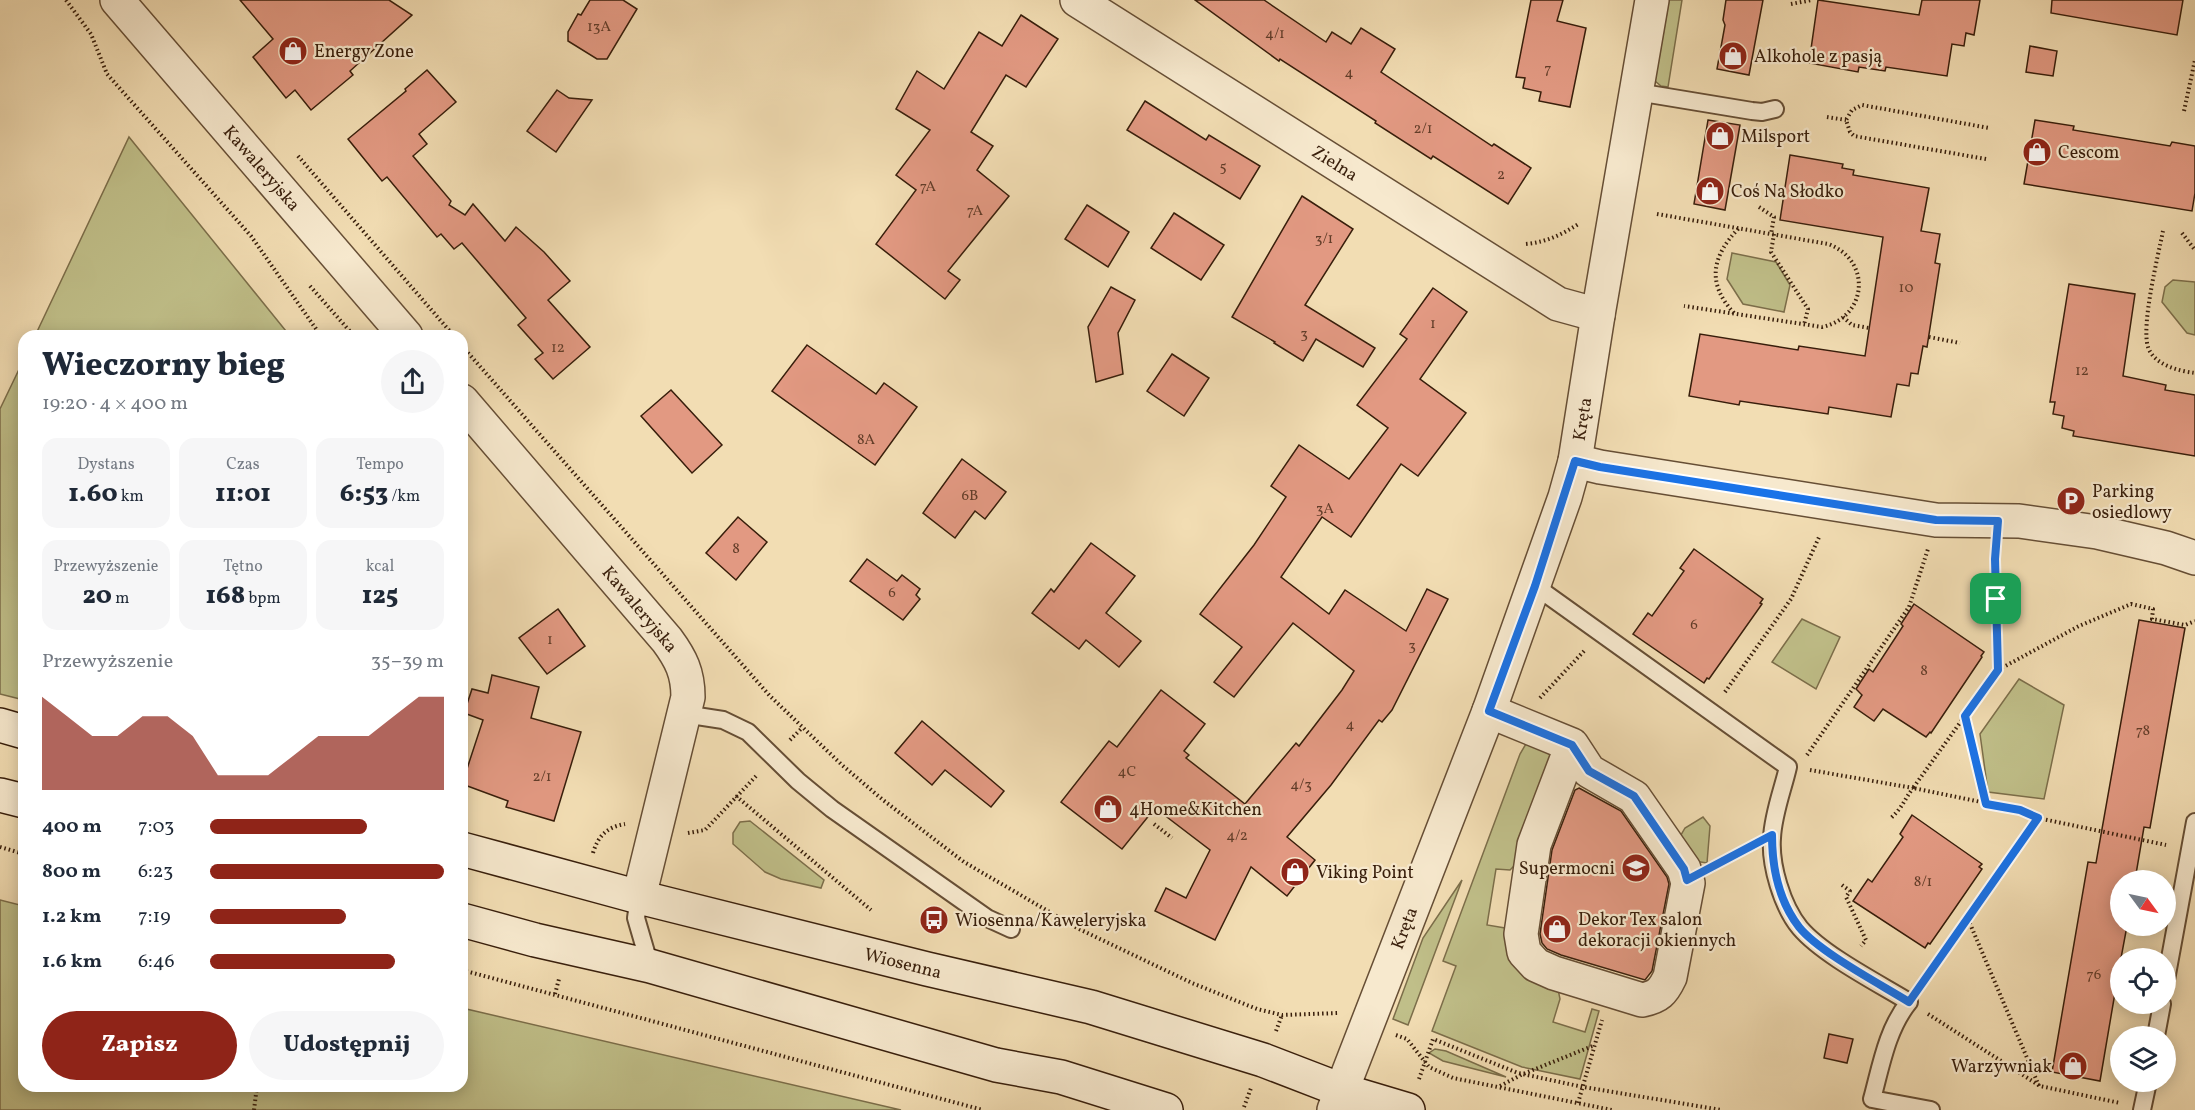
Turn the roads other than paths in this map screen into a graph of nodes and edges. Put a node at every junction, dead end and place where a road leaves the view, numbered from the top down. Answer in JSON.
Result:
{"nodes":[{"id":1,"x":117,"y":0,"type":"edge"},
{"id":2,"x":1077,"y":0,"type":"edge"},
{"id":3,"x":1652,"y":0,"type":"edge"},
{"id":4,"x":1636,"y":92,"type":"junction"},
{"id":5,"x":1775,"y":109,"type":"dead end"},
{"id":6,"x":1598,"y":315,"type":"junction"},
{"id":7,"x":401,"y":330,"type":"edge"},
{"id":8,"x":468,"y":408,"type":"edge"},
{"id":9,"x":1575,"y":461,"type":"junction"},
{"id":10,"x":2195,"y":558,"type":"edge"},
{"id":11,"x":1535,"y":586,"type":"junction"},
{"id":12,"x":1489,"y":711,"type":"junction"},
{"id":13,"x":684,"y":714,"type":"junction"},
{"id":14,"x":0,"y":725,"type":"edge"},
{"id":15,"x":18,"y":730,"type":"edge"},
{"id":16,"x":1572,"y":745,"type":"junction"},
{"id":17,"x":0,"y":795,"type":"edge"},
{"id":18,"x":18,"y":800,"type":"edge"},
{"id":19,"x":2195,"y":822,"type":"edge"},
{"id":20,"x":468,"y":851,"type":"edge"},
{"id":21,"x":639,"y":897,"type":"junction"},
{"id":22,"x":468,"y":922,"type":"edge"},
{"id":23,"x":1011,"y":929,"type":"dead end"},
{"id":24,"x":2172,"y":948,"type":"edge"},
{"id":25,"x":650,"y":966,"type":"junction"},
{"id":26,"x":2146,"y":1092,"type":"edge"},
{"id":27,"x":1337,"y":1100,"type":"edge"},
{"id":28,"x":2143,"y":1109,"type":"edge"},
{"id":29,"x":1166,"y":1110,"type":"edge"},
{"id":30,"x":1408,"y":1110,"type":"edge"},
{"id":31,"x":1931,"y":1110,"type":"edge"}],
"edges":[{"from":1,"to":7,"type":"street","name":"Kawaleryjska"},
{"from":2,"to":6,"type":"street","name":"Zielna"},
{"from":3,"to":4,"type":"street","name":"Kręta"},
{"from":4,"to":5,"type":"lane"},
{"from":4,"to":6,"type":"street","name":"Kręta"},
{"from":6,"to":9,"type":"street","name":"Kręta"},
{"from":8,"to":13,"type":"street","name":"Kawaleryjska"},
{"from":9,"to":10,"type":"street"},
{"from":9,"to":11,"type":"street","name":"Kręta"},
{"from":11,"to":12,"type":"street","name":"Kręta"},
{"from":11,"to":31,"type":"lane"},
{"from":12,"to":16,"type":"street"},
{"from":12,"to":27,"type":"street","name":"Kręta"},
{"from":13,"to":21,"type":"street","name":"Kawaleryjska"},
{"from":13,"to":23,"type":"lane"},
{"from":14,"to":15,"type":"street"},
{"from":16,"to":16,"type":"street"},
{"from":17,"to":18,"type":"street"},
{"from":19,"to":24,"type":"lane"},
{"from":20,"to":21,"type":"street","name":"Wiosenna"},
{"from":21,"to":25,"type":"lane"},
{"from":21,"to":27,"type":"street","name":"Wiosenna"},
{"from":22,"to":25,"type":"street"},
{"from":25,"to":29,"type":"street"},
{"from":26,"to":28,"type":"lane"},
{"from":27,"to":30,"type":"street","name":"Wiosenna"}]}
